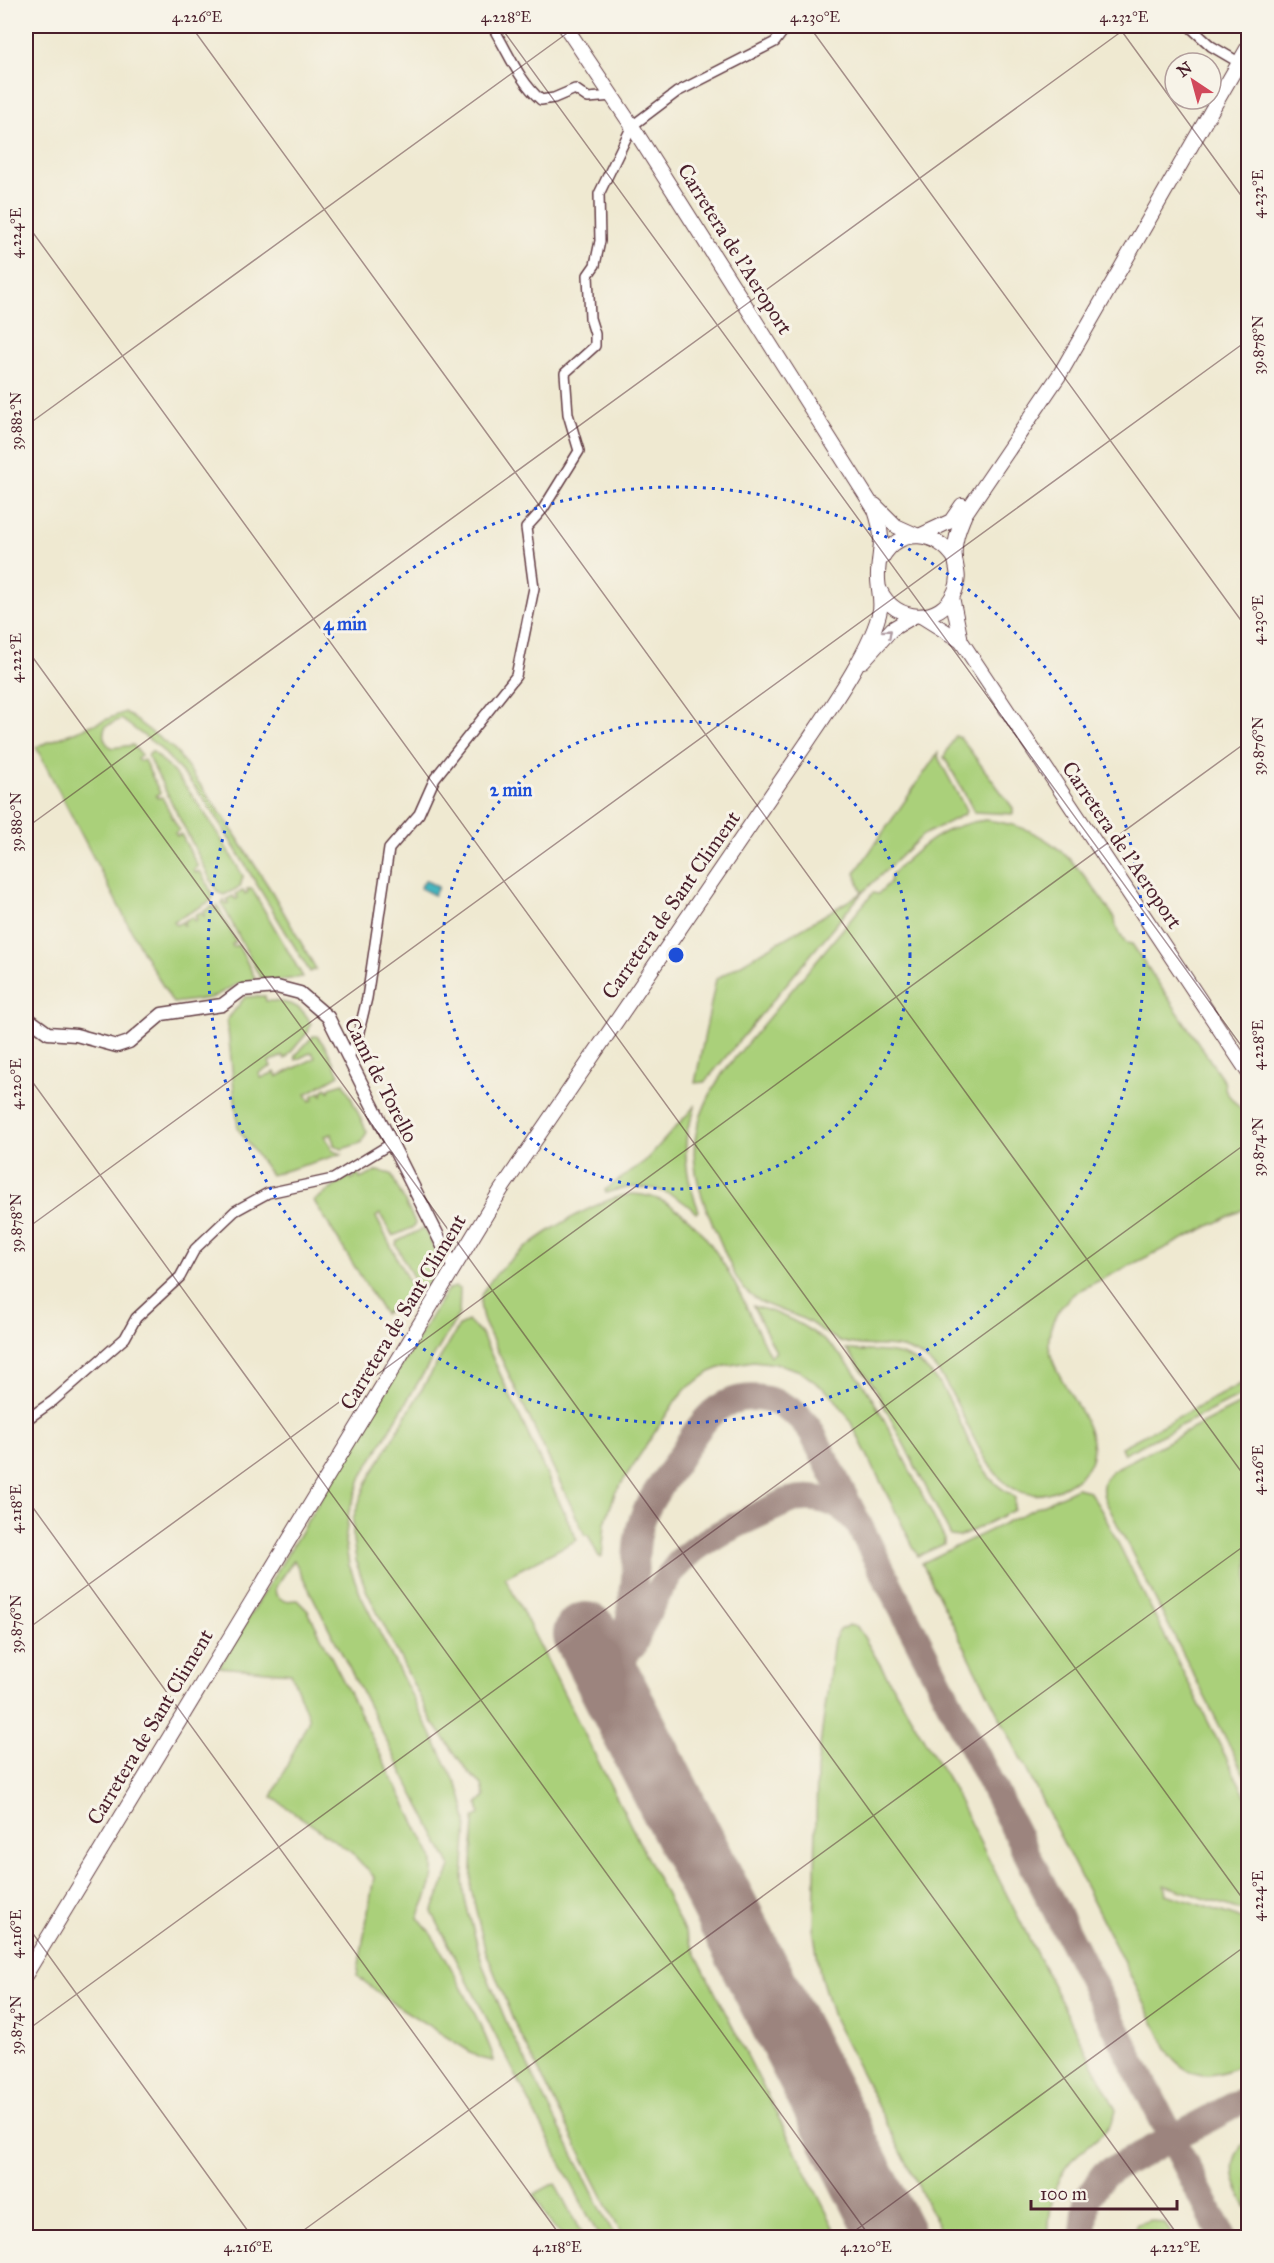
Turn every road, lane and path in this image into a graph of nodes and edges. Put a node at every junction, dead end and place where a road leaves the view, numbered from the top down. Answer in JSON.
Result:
{"nodes":[{"id":1,"x":492,"y":26,"type":"edge"},
{"id":2,"x":565,"y":26,"type":"edge"},
{"id":3,"x":787,"y":26,"type":"edge"},
{"id":4,"x":1190,"y":26,"type":"edge"},
{"id":5,"x":1248,"y":47,"type":"edge"},
{"id":6,"x":1240,"y":63,"type":"junction"},
{"id":7,"x":612,"y":96,"type":"junction"},
{"id":8,"x":632,"y":126,"type":"junction"},
{"id":9,"x":1074,"y":347,"type":"junction"},
{"id":10,"x":867,"y":496,"type":"junction"},
{"id":11,"x":918,"y":535,"type":"junction"},
{"id":12,"x":956,"y":559,"type":"junction"},
{"id":13,"x":881,"y":560,"type":"junction"},
{"id":14,"x":879,"y":587,"type":"junction"},
{"id":15,"x":952,"y":597,"type":"junction"},
{"id":16,"x":918,"y":616,"type":"junction"},
{"id":17,"x":961,"y":641,"type":"junction"},
{"id":18,"x":842,"y":689,"type":"junction"},
{"id":19,"x":26,"y":1017,"type":"edge"},
{"id":20,"x":349,"y":1057,"type":"junction"},
{"id":21,"x":1248,"y":1072,"type":"edge"},
{"id":22,"x":392,"y":1143,"type":"junction"},
{"id":23,"x":454,"y":1268,"type":"junction"},
{"id":24,"x":26,"y":1420,"type":"edge"},
{"id":25,"x":26,"y":1974,"type":"edge"}],
"edges":[{"from":1,"to":7,"type":"street"},
{"from":2,"to":7,"type":"main road","name":"Carretera de l'Aeroport"},
{"from":3,"to":8,"type":"street"},
{"from":4,"to":6,"type":"street"},
{"from":5,"to":6,"type":"main road"},
{"from":6,"to":9,"type":"main road"},
{"from":7,"to":8,"type":"main road","name":"Carretera de l'Aeroport"},
{"from":8,"to":10,"type":"main road","name":"Carretera de l'Aeroport"},
{"from":8,"to":20,"type":"street"},
{"from":9,"to":11,"type":"main road"},
{"from":9,"to":12,"type":"main road"},
{"from":10,"to":11,"type":"main road"},
{"from":10,"to":13,"type":"main road"},
{"from":11,"to":12,"type":"main road"},
{"from":11,"to":13,"type":"main road"},
{"from":12,"to":15,"type":"main road"},
{"from":13,"to":14,"type":"main road"},
{"from":14,"to":16,"type":"main road"},
{"from":14,"to":18,"type":"main road"},
{"from":15,"to":16,"type":"main road"},
{"from":15,"to":17,"type":"main road","name":"Carretera de l'Aeroport"},
{"from":16,"to":17,"type":"main road","name":"Carretera de l'Aeroport"},
{"from":18,"to":16,"type":"main road","one_way":true},
{"from":17,"to":21,"type":"main road","name":"Carretera de l'Aeroport"},
{"from":18,"to":23,"type":"main road","name":"Carretera de Sant Climent"},
{"from":19,"to":20,"type":"street","name":"Camí de Torello"},
{"from":20,"to":22,"type":"street","name":"Camí de Torello"},
{"from":22,"to":23,"type":"street","name":"Camí de Torello"},
{"from":22,"to":24,"type":"street"},
{"from":23,"to":25,"type":"main road","name":"Carretera de Sant Climent"}]}
